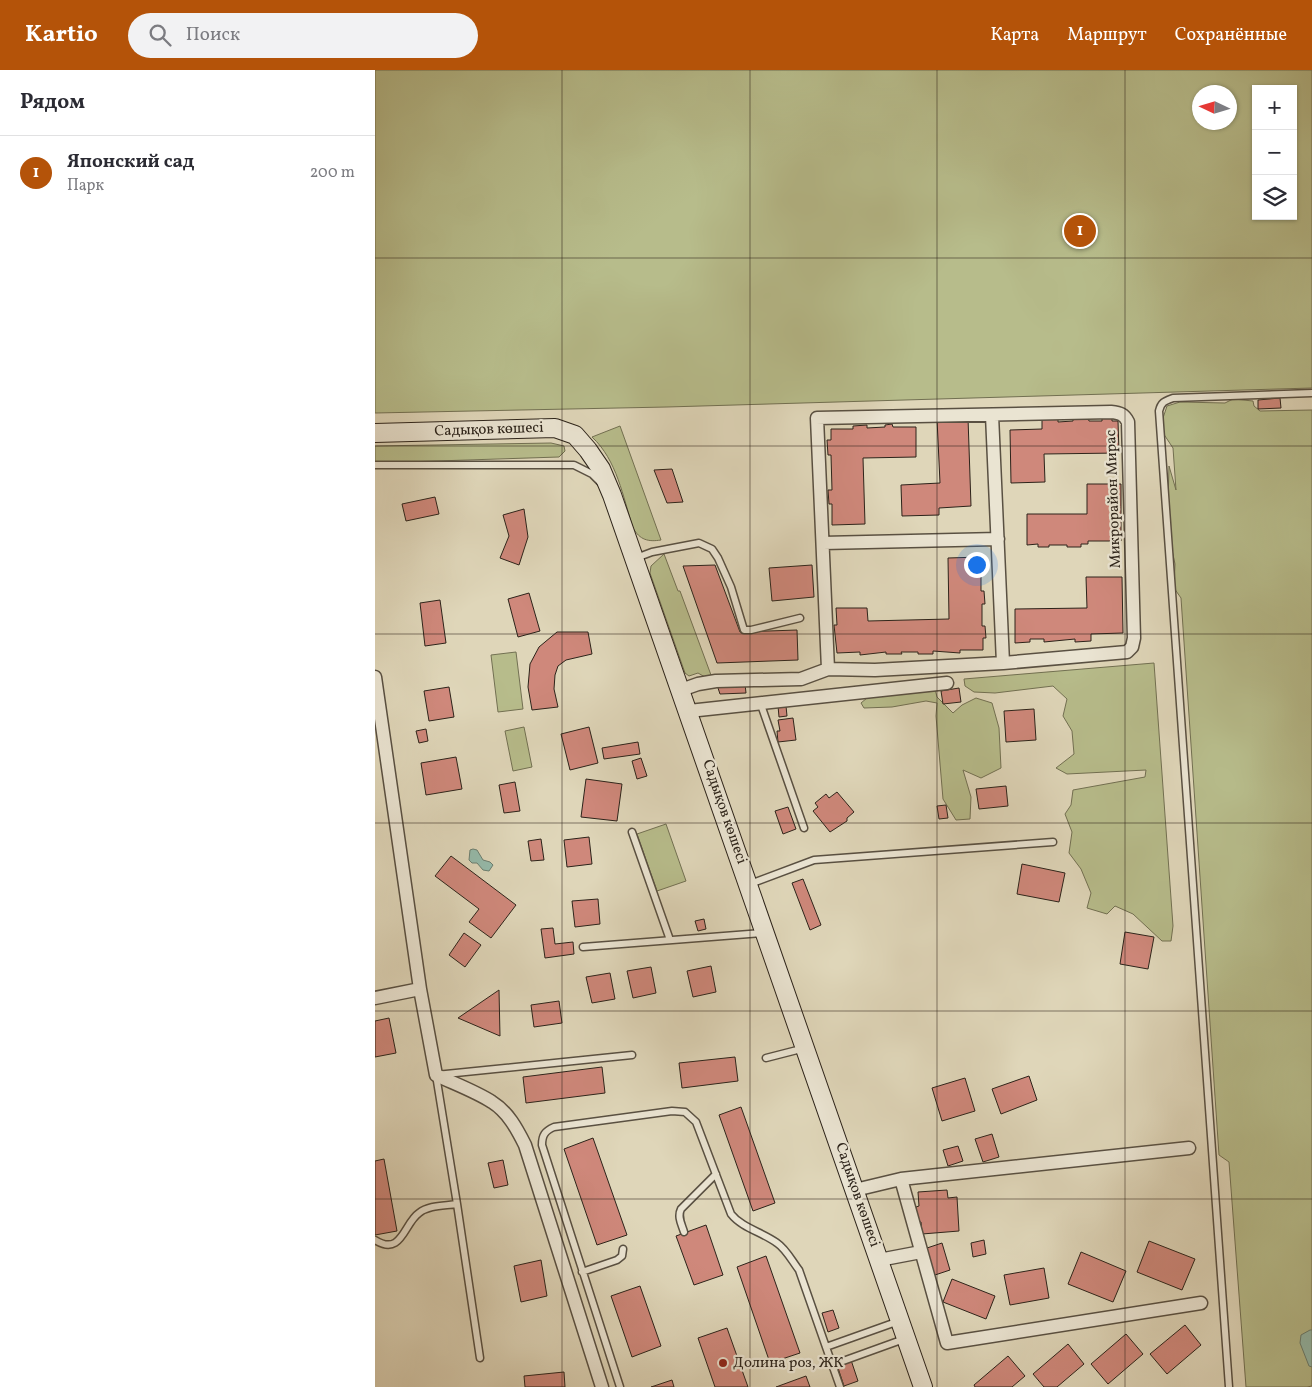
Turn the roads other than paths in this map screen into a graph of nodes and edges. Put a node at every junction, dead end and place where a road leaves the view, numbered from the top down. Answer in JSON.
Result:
{"nodes":[{"id":1,"x":1312,"y":393,"type":"edge"},
{"id":2,"x":993,"y":414,"type":"junction"},
{"id":3,"x":375,"y":433,"type":"edge"},
{"id":4,"x":375,"y":465,"type":"edge"},
{"id":5,"x":612,"y":495,"type":"junction"},
{"id":6,"x":998,"y":539,"type":"junction"},
{"id":7,"x":823,"y":543,"type":"junction"},
{"id":8,"x":635,"y":558,"type":"junction"},
{"id":9,"x":800,"y":618,"type":"dead end"},
{"id":10,"x":1003,"y":663,"type":"junction"},
{"id":11,"x":828,"y":669,"type":"junction"},
{"id":12,"x":375,"y":677,"type":"edge"},
{"id":13,"x":947,"y":683,"type":"dead end"},
{"id":14,"x":681,"y":690,"type":"junction"},
{"id":15,"x":760,"y":702,"type":"junction"},
{"id":16,"x":689,"y":711,"type":"junction"},
{"id":17,"x":804,"y":828,"type":"dead end"},
{"id":18,"x":632,"y":832,"type":"dead end"},
{"id":19,"x":1053,"y":842,"type":"dead end"},
{"id":20,"x":749,"y":884,"type":"junction"},
{"id":21,"x":766,"y":932,"type":"junction"},
{"id":22,"x":670,"y":940,"type":"junction"},
{"id":23,"x":583,"y":947,"type":"dead end"},
{"id":24,"x":420,"y":989,"type":"junction"},
{"id":25,"x":375,"y":998,"type":"edge"},
{"id":26,"x":806,"y":1048,"type":"junction"},
{"id":27,"x":632,"y":1055,"type":"dead end"},
{"id":28,"x":766,"y":1058,"type":"dead end"},
{"id":29,"x":435,"y":1075,"type":"junction"},
{"id":30,"x":1189,"y":1148,"type":"dead end"},
{"id":31,"x":717,"y":1174,"type":"junction"},
{"id":32,"x":901,"y":1179,"type":"junction"},
{"id":33,"x":855,"y":1190,"type":"junction"},
{"id":34,"x":457,"y":1204,"type":"junction"},
{"id":35,"x":684,"y":1232,"type":"dead end"},
{"id":36,"x":375,"y":1240,"type":"edge"},
{"id":37,"x":623,"y":1249,"type":"dead end"},
{"id":38,"x":921,"y":1252,"type":"junction"},
{"id":39,"x":879,"y":1260,"type":"junction"},
{"id":40,"x":582,"y":1272,"type":"junction"},
{"id":41,"x":1201,"y":1303,"type":"dead end"},
{"id":42,"x":900,"y":1321,"type":"junction"},
{"id":43,"x":906,"y":1338,"type":"junction"},
{"id":44,"x":826,"y":1347,"type":"junction"},
{"id":45,"x":480,"y":1358,"type":"dead end"},
{"id":46,"x":832,"y":1365,"type":"junction"},
{"id":47,"x":602,"y":1387,"type":"edge"},
{"id":48,"x":621,"y":1387,"type":"edge"},
{"id":49,"x":840,"y":1387,"type":"edge"},
{"id":50,"x":923,"y":1387,"type":"edge"},
{"id":51,"x":1229,"y":1387,"type":"edge"}],
"edges":[{"from":1,"to":51,"type":"lane"},
{"from":2,"to":6,"type":"street"},
{"from":2,"to":7,"type":"street","name":"Микрорайон Мирас"},
{"from":2,"to":10,"type":"street","name":"Микрорайон Мирас"},
{"from":3,"to":5,"type":"street","name":"Садықов көшесі"},
{"from":4,"to":5,"type":"lane"},
{"from":5,"to":8,"type":"street","name":"Садықов көшесі"},
{"from":6,"to":7,"type":"street"},
{"from":6,"to":10,"type":"street"},
{"from":7,"to":11,"type":"street","name":"Микрорайон Мирас"},
{"from":8,"to":9,"type":"lane"},
{"from":8,"to":14,"type":"street","name":"Садықов көшесі"},
{"from":10,"to":11,"type":"street","name":"Микрорайон Мирас"},
{"from":11,"to":14,"type":"street","name":"Микрорайон Мирас"},
{"from":12,"to":24,"type":"street"},
{"from":13,"to":15,"type":"street"},
{"from":14,"to":16,"type":"street","name":"Садықов көшесі"},
{"from":15,"to":16,"type":"street"},
{"from":15,"to":17,"type":"lane"},
{"from":16,"to":20,"type":"street","name":"Садықов көшесі"},
{"from":18,"to":22,"type":"lane"},
{"from":19,"to":20,"type":"lane"},
{"from":20,"to":21,"type":"street","name":"Садықов көшесі"},
{"from":21,"to":22,"type":"lane"},
{"from":21,"to":26,"type":"street","name":"Садықов көшесі"},
{"from":22,"to":23,"type":"lane"},
{"from":24,"to":25,"type":"street"},
{"from":24,"to":29,"type":"street"},
{"from":26,"to":28,"type":"lane"},
{"from":26,"to":33,"type":"street","name":"Садықов көшесі"},
{"from":27,"to":29,"type":"lane"},
{"from":29,"to":34,"type":"lane"},
{"from":29,"to":47,"type":"street"},
{"from":30,"to":32,"type":"street"},
{"from":31,"to":35,"type":"lane"},
{"from":31,"to":40,"type":"lane"},
{"from":31,"to":44,"type":"lane"},
{"from":32,"to":33,"type":"street"},
{"from":32,"to":38,"type":"street"},
{"from":33,"to":39,"type":"street","name":"Садықов көшесі"},
{"from":34,"to":36,"type":"lane"},
{"from":34,"to":45,"type":"lane"},
{"from":37,"to":40,"type":"lane"},
{"from":38,"to":39,"type":"street"},
{"from":38,"to":41,"type":"street"},
{"from":39,"to":42,"type":"street","name":"Садықов көшесі"},
{"from":40,"to":48,"type":"lane"},
{"from":42,"to":43,"type":"street","name":"Садықов көшесі"},
{"from":42,"to":44,"type":"lane"},
{"from":43,"to":46,"type":"lane"},
{"from":43,"to":50,"type":"street","name":"Садықов көшесі"},
{"from":44,"to":46,"type":"lane"},
{"from":46,"to":49,"type":"lane"}]}
